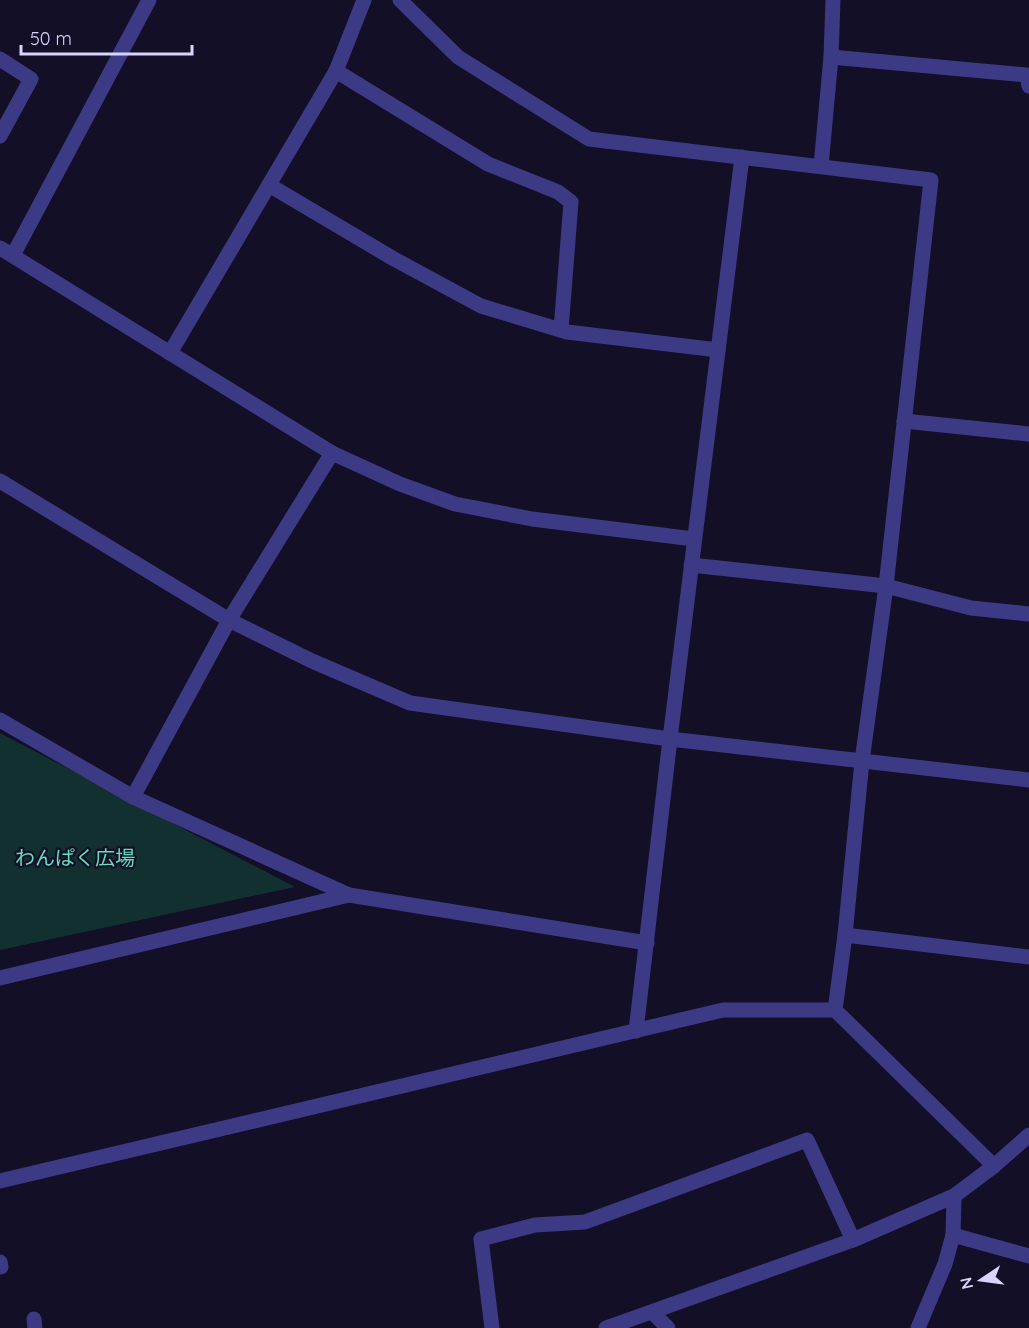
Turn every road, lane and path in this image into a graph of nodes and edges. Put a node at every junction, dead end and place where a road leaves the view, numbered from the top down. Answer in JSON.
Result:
{"nodes":[{"id":1,"x":149,"y":0,"type":"edge"},
{"id":2,"x":364,"y":0,"type":"edge"},
{"id":3,"x":400,"y":0,"type":"edge"},
{"id":4,"x":833,"y":0,"type":"edge"},
{"id":5,"x":831,"y":57,"type":"junction"},
{"id":6,"x":0,"y":59,"type":"edge"},
{"id":7,"x":336,"y":71,"type":"junction"},
{"id":8,"x":1029,"y":86,"type":"edge"},
{"id":9,"x":0,"y":136,"type":"edge"},
{"id":10,"x":742,"y":157,"type":"junction"},
{"id":11,"x":821,"y":166,"type":"junction"},
{"id":12,"x":269,"y":185,"type":"junction"},
{"id":13,"x":6,"y":252,"type":"edge"},
{"id":14,"x":561,"y":330,"type":"junction"},
{"id":15,"x":718,"y":350,"type":"junction"},
{"id":16,"x":170,"y":353,"type":"junction"},
{"id":17,"x":904,"y":421,"type":"junction"},
{"id":18,"x":1029,"y":434,"type":"edge"},
{"id":19,"x":332,"y":453,"type":"junction"},
{"id":20,"x":3,"y":489,"type":"edge"},
{"id":21,"x":694,"y":539,"type":"junction"},
{"id":22,"x":691,"y":565,"type":"junction"},
{"id":23,"x":886,"y":586,"type":"junction"},
{"id":24,"x":1029,"y":614,"type":"edge"},
{"id":25,"x":229,"y":620,"type":"junction"},
{"id":26,"x":0,"y":720,"type":"edge"},
{"id":27,"x":669,"y":739,"type":"junction"},
{"id":28,"x":862,"y":761,"type":"junction"},
{"id":29,"x":1029,"y":780,"type":"edge"},
{"id":30,"x":133,"y":796,"type":"junction"},
{"id":31,"x":349,"y":895,"type":"junction"},
{"id":32,"x":845,"y":935,"type":"junction"},
{"id":33,"x":647,"y":943,"type":"junction"},
{"id":34,"x":1029,"y":957,"type":"edge"},
{"id":35,"x":0,"y":978,"type":"edge"},
{"id":36,"x":835,"y":1010,"type":"junction"},
{"id":37,"x":636,"y":1031,"type":"junction"},
{"id":38,"x":1029,"y":1135,"type":"edge"},
{"id":39,"x":994,"y":1166,"type":"junction"},
{"id":40,"x":0,"y":1181,"type":"edge"},
{"id":41,"x":954,"y":1196,"type":"junction"},
{"id":42,"x":953,"y":1235,"type":"junction"},
{"id":43,"x":853,"y":1240,"type":"junction"},
{"id":44,"x":1029,"y":1256,"type":"edge"},
{"id":45,"x":0,"y":1262,"type":"edge"},
{"id":46,"x":0,"y":1267,"type":"edge"},
{"id":47,"x":652,"y":1312,"type":"junction"},
{"id":48,"x":492,"y":1328,"type":"edge"},
{"id":49,"x":606,"y":1328,"type":"edge"},
{"id":50,"x":668,"y":1328,"type":"edge"},
{"id":51,"x":918,"y":1328,"type":"edge"}],
"edges":[{"from":1,"to":13,"type":"street"},
{"from":2,"to":7,"type":"street"},
{"from":3,"to":10,"type":"street"},
{"from":4,"to":5,"type":"street"},
{"from":5,"to":8,"type":"street"},
{"from":5,"to":11,"type":"street"},
{"from":6,"to":9,"type":"street"},
{"from":7,"to":12,"type":"street"},
{"from":7,"to":14,"type":"street"},
{"from":10,"to":11,"type":"street"},
{"from":10,"to":15,"type":"street"},
{"from":11,"to":17,"type":"street"},
{"from":12,"to":14,"type":"street"},
{"from":12,"to":16,"type":"street"},
{"from":13,"to":16,"type":"street"},
{"from":14,"to":15,"type":"street"},
{"from":15,"to":21,"type":"street"},
{"from":16,"to":19,"type":"street"},
{"from":17,"to":18,"type":"street"},
{"from":17,"to":23,"type":"street"},
{"from":19,"to":21,"type":"street"},
{"from":19,"to":25,"type":"street"},
{"from":20,"to":25,"type":"street"},
{"from":21,"to":22,"type":"street"},
{"from":22,"to":23,"type":"street"},
{"from":22,"to":27,"type":"street"},
{"from":23,"to":24,"type":"street"},
{"from":23,"to":28,"type":"street"},
{"from":25,"to":27,"type":"street"},
{"from":25,"to":30,"type":"street"},
{"from":26,"to":30,"type":"street"},
{"from":27,"to":28,"type":"street"},
{"from":27,"to":33,"type":"street"},
{"from":28,"to":29,"type":"street"},
{"from":28,"to":32,"type":"street"},
{"from":30,"to":31,"type":"street"},
{"from":31,"to":33,"type":"street"},
{"from":31,"to":35,"type":"street"},
{"from":32,"to":34,"type":"street"},
{"from":32,"to":36,"type":"street"},
{"from":33,"to":37,"type":"street"},
{"from":36,"to":37,"type":"street"},
{"from":36,"to":39,"type":"street"},
{"from":37,"to":40,"type":"street"},
{"from":38,"to":39,"type":"street"},
{"from":39,"to":41,"type":"street"},
{"from":41,"to":42,"type":"street"},
{"from":41,"to":43,"type":"street"},
{"from":42,"to":44,"type":"street"},
{"from":42,"to":51,"type":"street"},
{"from":43,"to":47,"type":"street"},
{"from":43,"to":48,"type":"street"},
{"from":45,"to":46,"type":"street"},
{"from":47,"to":49,"type":"street"},
{"from":47,"to":50,"type":"street"}]}
